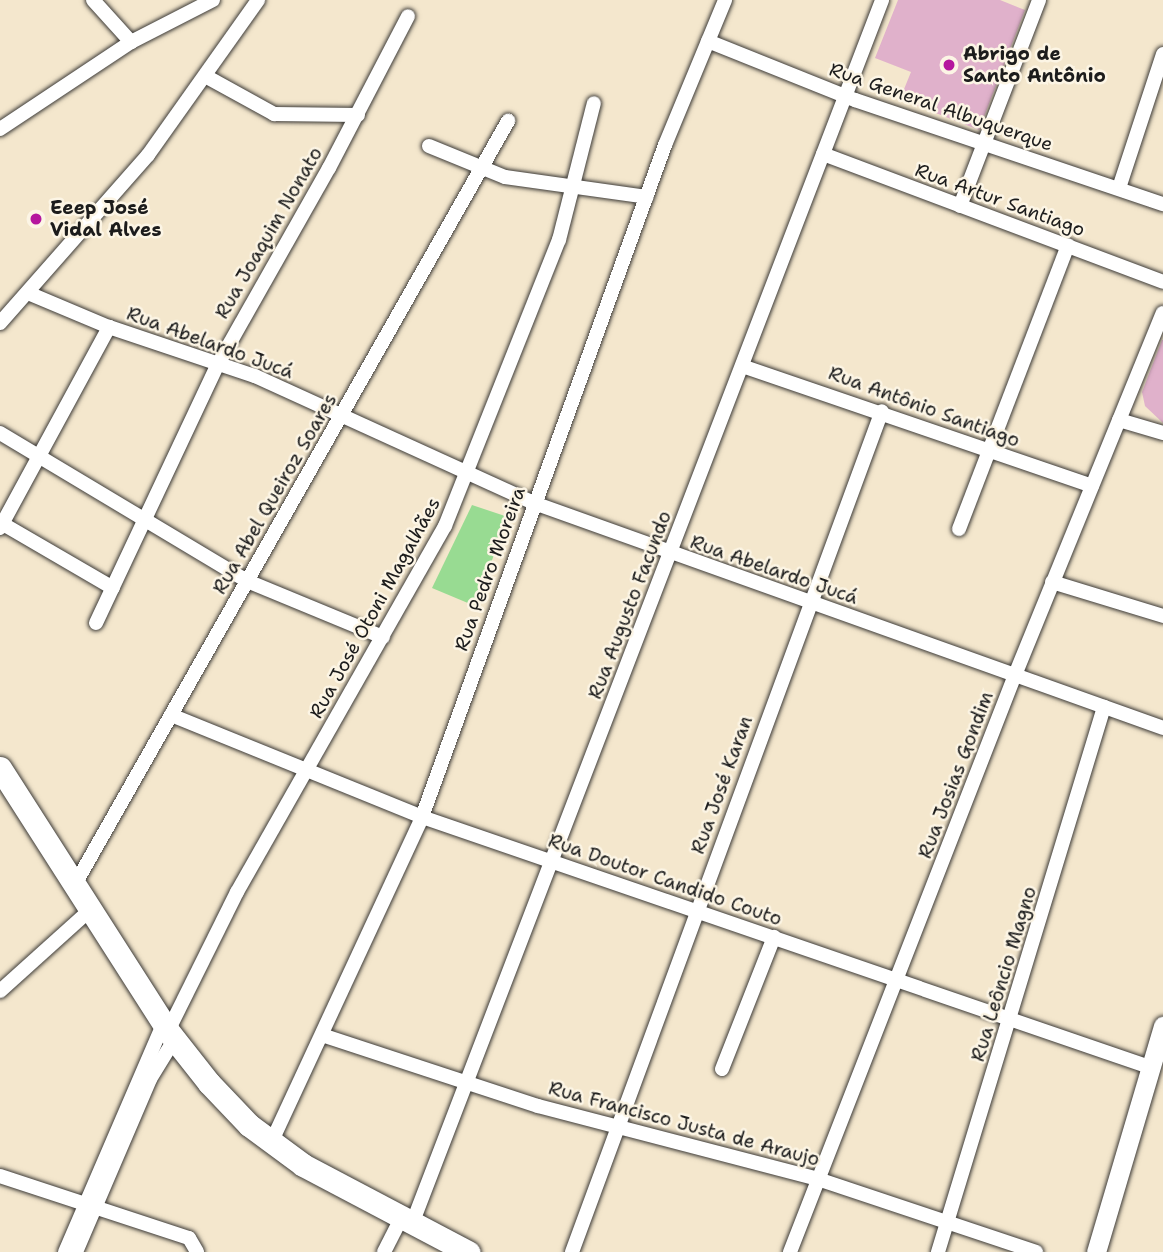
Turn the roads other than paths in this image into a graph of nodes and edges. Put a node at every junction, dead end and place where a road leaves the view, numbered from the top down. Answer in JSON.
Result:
{"nodes":[{"id":1,"x":93,"y":0,"type":"edge"},
{"id":2,"x":213,"y":0,"type":"edge"},
{"id":3,"x":258,"y":0,"type":"edge"},
{"id":4,"x":725,"y":0,"type":"edge"},
{"id":5,"x":882,"y":0,"type":"edge"},
{"id":6,"x":1039,"y":0,"type":"edge"},
{"id":7,"x":408,"y":16,"type":"dead end"},
{"id":8,"x":708,"y":41,"type":"junction"},
{"id":9,"x":131,"y":42,"type":"junction"},
{"id":10,"x":1163,"y":54,"type":"edge"},
{"id":11,"x":206,"y":77,"type":"junction"},
{"id":12,"x":845,"y":96,"type":"junction"},
{"id":13,"x":594,"y":103,"type":"dead end"},
{"id":14,"x":358,"y":115,"type":"junction"},
{"id":15,"x":508,"y":121,"type":"dead end"},
{"id":16,"x":0,"y":129,"type":"edge"},
{"id":17,"x":985,"y":141,"type":"junction"},
{"id":18,"x":429,"y":146,"type":"dead end"},
{"id":19,"x":823,"y":154,"type":"junction"},
{"id":20,"x":481,"y":170,"type":"junction"},
{"id":21,"x":1119,"y":188,"type":"junction"},
{"id":22,"x":573,"y":189,"type":"junction"},
{"id":23,"x":647,"y":197,"type":"junction"},
{"id":24,"x":1163,"y":204,"type":"edge"},
{"id":25,"x":960,"y":206,"type":"junction"},
{"id":26,"x":1068,"y":245,"type":"junction"},
{"id":27,"x":1163,"y":282,"type":"edge"},
{"id":28,"x":28,"y":293,"type":"junction"},
{"id":29,"x":1163,"y":313,"type":"edge"},
{"id":30,"x":0,"y":323,"type":"edge"},
{"id":31,"x":109,"y":327,"type":"junction"},
{"id":32,"x":218,"y":363,"type":"junction"},
{"id":33,"x":742,"y":366,"type":"junction"},
{"id":34,"x":882,"y":411,"type":"junction"},
{"id":35,"x":341,"y":417,"type":"junction"},
{"id":36,"x":1119,"y":419,"type":"junction"},
{"id":37,"x":0,"y":433,"type":"edge"},
{"id":38,"x":1163,"y":433,"type":"edge"},
{"id":39,"x":988,"y":452,"type":"junction"},
{"id":40,"x":38,"y":458,"type":"junction"},
{"id":41,"x":467,"y":475,"type":"junction"},
{"id":42,"x":1092,"y":486,"type":"junction"},
{"id":43,"x":534,"y":503,"type":"junction"},
{"id":44,"x":146,"y":519,"type":"junction"},
{"id":45,"x":1,"y":526,"type":"edge"},
{"id":46,"x":959,"y":529,"type":"dead end"},
{"id":47,"x":670,"y":554,"type":"junction"},
{"id":48,"x":247,"y":581,"type":"junction"},
{"id":49,"x":1052,"y":582,"type":"junction"},
{"id":50,"x":113,"y":588,"type":"junction"},
{"id":51,"x":809,"y":603,"type":"junction"},
{"id":52,"x":1163,"y":616,"type":"edge"},
{"id":53,"x":96,"y":623,"type":"dead end"},
{"id":54,"x":383,"y":637,"type":"junction"},
{"id":55,"x":1015,"y":675,"type":"junction"},
{"id":56,"x":1104,"y":707,"type":"junction"},
{"id":57,"x":171,"y":715,"type":"junction"},
{"id":58,"x":1163,"y":728,"type":"edge"},
{"id":59,"x":0,"y":768,"type":"edge"},
{"id":60,"x":305,"y":771,"type":"junction"},
{"id":61,"x":422,"y":817,"type":"junction"},
{"id":62,"x":551,"y":862,"type":"junction"},
{"id":63,"x":74,"y":886,"type":"junction"},
{"id":64,"x":90,"y":911,"type":"junction"},
{"id":65,"x":698,"y":911,"type":"junction"},
{"id":66,"x":774,"y":937,"type":"junction"},
{"id":67,"x":898,"y":981,"type":"junction"},
{"id":68,"x":0,"y":991,"type":"edge"},
{"id":69,"x":1010,"y":1018,"type":"junction"},
{"id":70,"x":1163,"y":1026,"type":"edge"},
{"id":71,"x":168,"y":1032,"type":"junction"},
{"id":72,"x":322,"y":1035,"type":"junction"},
{"id":73,"x":1152,"y":1068,"type":"junction"},
{"id":74,"x":722,"y":1069,"type":"dead end"},
{"id":75,"x":468,"y":1084,"type":"junction"},
{"id":76,"x":618,"y":1127,"type":"junction"},
{"id":77,"x":271,"y":1143,"type":"junction"},
{"id":78,"x":0,"y":1176,"type":"edge"},
{"id":79,"x":818,"y":1179,"type":"junction"},
{"id":80,"x":90,"y":1204,"type":"junction"},
{"id":81,"x":407,"y":1221,"type":"junction"},
{"id":82,"x":946,"y":1224,"type":"junction"},
{"id":83,"x":65,"y":1252,"type":"edge"},
{"id":84,"x":76,"y":1252,"type":"edge"},
{"id":85,"x":197,"y":1252,"type":"edge"},
{"id":86,"x":384,"y":1252,"type":"edge"},
{"id":87,"x":468,"y":1252,"type":"edge"},
{"id":88,"x":572,"y":1252,"type":"edge"},
{"id":89,"x":790,"y":1252,"type":"edge"},
{"id":90,"x":938,"y":1252,"type":"edge"},
{"id":91,"x":1036,"y":1252,"type":"edge"},
{"id":92,"x":1096,"y":1252,"type":"edge"}],
"edges":[{"from":1,"to":9,"type":"street"},
{"from":2,"to":9,"type":"street"},
{"from":3,"to":11,"type":"street"},
{"from":4,"to":8,"type":"street","name":"Rua Pedro Moreira"},
{"from":5,"to":12,"type":"street","name":"Rua Augusto Facundo"},
{"from":6,"to":17,"type":"street"},
{"from":7,"to":14,"type":"street","name":"Rua Joaquim Nonato"},
{"from":8,"to":12,"type":"street","name":"Rua General Albuquerque"},
{"from":8,"to":23,"type":"street","name":"Rua Pedro Moreira"},
{"from":9,"to":16,"type":"street"},
{"from":10,"to":21,"type":"street"},
{"from":11,"to":14,"type":"street"},
{"from":11,"to":28,"type":"street"},
{"from":12,"to":17,"type":"street","name":"Rua General Albuquerque"},
{"from":12,"to":19,"type":"street","name":"Rua Augusto Facundo"},
{"from":13,"to":22,"type":"street","name":"Rua José Otoni Magalhães"},
{"from":14,"to":32,"type":"street","name":"Rua Joaquim Nonato"},
{"from":15,"to":20,"type":"street","name":"Rua Abel Queiroz Soares"},
{"from":17,"to":21,"type":"street","name":"Rua General Albuquerque"},
{"from":17,"to":25,"type":"street"},
{"from":18,"to":20,"type":"street"},
{"from":19,"to":25,"type":"street","name":"Rua Artur Santiago"},
{"from":19,"to":33,"type":"street","name":"Rua Augusto Facundo"},
{"from":20,"to":22,"type":"street"},
{"from":20,"to":35,"type":"street","name":"Rua Abel Queiroz Soares"},
{"from":21,"to":24,"type":"street","name":"Rua General Albuquerque"},
{"from":22,"to":23,"type":"street"},
{"from":22,"to":41,"type":"street","name":"Rua José Otoni Magalhães"},
{"from":23,"to":43,"type":"street","name":"Rua Pedro Moreira"},
{"from":25,"to":26,"type":"street","name":"Rua Artur Santiago"},
{"from":26,"to":27,"type":"street","name":"Rua Artur Santiago"},
{"from":26,"to":39,"type":"street"},
{"from":28,"to":30,"type":"street"},
{"from":28,"to":31,"type":"street","name":"Rua Abelardo Jucá"},
{"from":29,"to":36,"type":"street","name":"Rua Josias Gondim"},
{"from":31,"to":32,"type":"street","name":"Rua Abelardo Jucá"},
{"from":31,"to":40,"type":"street"},
{"from":32,"to":35,"type":"street","name":"Rua Abelardo Jucá"},
{"from":32,"to":44,"type":"street","name":"Rua Joaquim Nonato"},
{"from":33,"to":34,"type":"street","name":"Rua Antônio Santiago"},
{"from":33,"to":47,"type":"street","name":"Rua Augusto Facundo"},
{"from":34,"to":39,"type":"street","name":"Rua Antônio Santiago"},
{"from":34,"to":51,"type":"street","name":"Rua José Karan"},
{"from":35,"to":41,"type":"street","name":"Rua Abelardo Jucá"},
{"from":35,"to":48,"type":"street","name":"Rua Abel Queiroz Soares"},
{"from":36,"to":38,"type":"street"},
{"from":36,"to":42,"type":"street","name":"Rua Josias Gondim"},
{"from":37,"to":40,"type":"street"},
{"from":39,"to":42,"type":"street","name":"Rua Antônio Santiago"},
{"from":39,"to":46,"type":"street"},
{"from":40,"to":44,"type":"street"},
{"from":40,"to":45,"type":"street"},
{"from":41,"to":43,"type":"street","name":"Rua Abelardo Jucá"},
{"from":41,"to":54,"type":"street","name":"Rua José Otoni Magalhães"},
{"from":42,"to":49,"type":"street","name":"Rua Josias Gondim"},
{"from":43,"to":47,"type":"street","name":"Rua Abelardo Jucá"},
{"from":43,"to":61,"type":"street","name":"Rua Pedro Moreira"},
{"from":44,"to":48,"type":"street"},
{"from":44,"to":50,"type":"street","name":"Rua Joaquim Nonato"},
{"from":45,"to":50,"type":"street"},
{"from":47,"to":51,"type":"street","name":"Rua Abelardo Jucá"},
{"from":47,"to":62,"type":"street","name":"Rua Augusto Facundo"},
{"from":48,"to":54,"type":"street"},
{"from":48,"to":57,"type":"street","name":"Rua Abel Queiroz Soares"},
{"from":49,"to":52,"type":"street"},
{"from":49,"to":55,"type":"street","name":"Rua Josias Gondim"},
{"from":50,"to":53,"type":"street","name":"Rua Joaquim Nonato"},
{"from":51,"to":55,"type":"street","name":"Rua Abelardo Jucá"},
{"from":51,"to":65,"type":"street","name":"Rua José Karan"},
{"from":54,"to":60,"type":"street","name":"Rua José Otoni Magalhães"},
{"from":55,"to":56,"type":"street","name":"Rua Abelardo Jucá"},
{"from":55,"to":67,"type":"street","name":"Rua Josias Gondim"},
{"from":56,"to":58,"type":"street","name":"Rua Abelardo Jucá"},
{"from":56,"to":69,"type":"street","name":"Rua Leôncio Magno"},
{"from":57,"to":60,"type":"street","name":"Rua Doutor Candido Couto"},
{"from":57,"to":63,"type":"street","name":"Rua Abel Queiroz Soares"},
{"from":59,"to":63,"type":"main road"},
{"from":60,"to":61,"type":"street","name":"Rua Doutor Candido Couto"},
{"from":60,"to":71,"type":"street","name":"Rua José Otoni Magalhães"},
{"from":61,"to":62,"type":"street","name":"Rua Doutor Candido Couto"},
{"from":61,"to":72,"type":"street","name":"Rua Pedro Moreira"},
{"from":62,"to":65,"type":"street","name":"Rua Doutor Candido Couto"},
{"from":62,"to":75,"type":"street","name":"Rua Augusto Facundo"},
{"from":63,"to":64,"type":"main road"},
{"from":64,"to":68,"type":"street"},
{"from":64,"to":71,"type":"main road"},
{"from":65,"to":66,"type":"street","name":"Rua Doutor Candido Couto"},
{"from":65,"to":76,"type":"street","name":"Rua José Karan"},
{"from":66,"to":67,"type":"street","name":"Rua Doutor Candido Couto"},
{"from":66,"to":74,"type":"street"},
{"from":67,"to":69,"type":"street","name":"Rua Doutor Candido Couto"},
{"from":67,"to":79,"type":"street","name":"Rua Josias Gondim"},
{"from":69,"to":73,"type":"street","name":"Rua Doutor Candido Couto"},
{"from":69,"to":82,"type":"street","name":"Rua Leôncio Magno"},
{"from":70,"to":73,"type":"street"},
{"from":71,"to":77,"type":"main road"},
{"from":71,"to":80,"type":"street","name":"Rua José Otoni Magalhães"},
{"from":72,"to":75,"type":"street","name":"Rua Francisco Justa de Araujo"},
{"from":72,"to":77,"type":"street","name":"Rua Pedro Moreira"},
{"from":73,"to":92,"type":"street"},
{"from":75,"to":76,"type":"street","name":"Rua Francisco Justa de Araujo"},
{"from":75,"to":81,"type":"street","name":"Rua Augusto Facundo"},
{"from":76,"to":79,"type":"street","name":"Rua Francisco Justa de Araujo"},
{"from":76,"to":88,"type":"street","name":"Rua José Karan"},
{"from":77,"to":81,"type":"main road"},
{"from":78,"to":80,"type":"street"},
{"from":79,"to":82,"type":"street","name":"Rua Francisco Justa de Araujo"},
{"from":79,"to":89,"type":"street","name":"Rua Josias Gondim"},
{"from":80,"to":83,"type":"street"},
{"from":80,"to":84,"type":"street"},
{"from":80,"to":85,"type":"street"},
{"from":81,"to":86,"type":"street","name":"Rua Augusto Facundo"},
{"from":81,"to":87,"type":"main road"},
{"from":82,"to":90,"type":"street","name":"Rua Leôncio Magno"},
{"from":82,"to":91,"type":"street","name":"Rua Francisco Justa de Araujo"}]}
